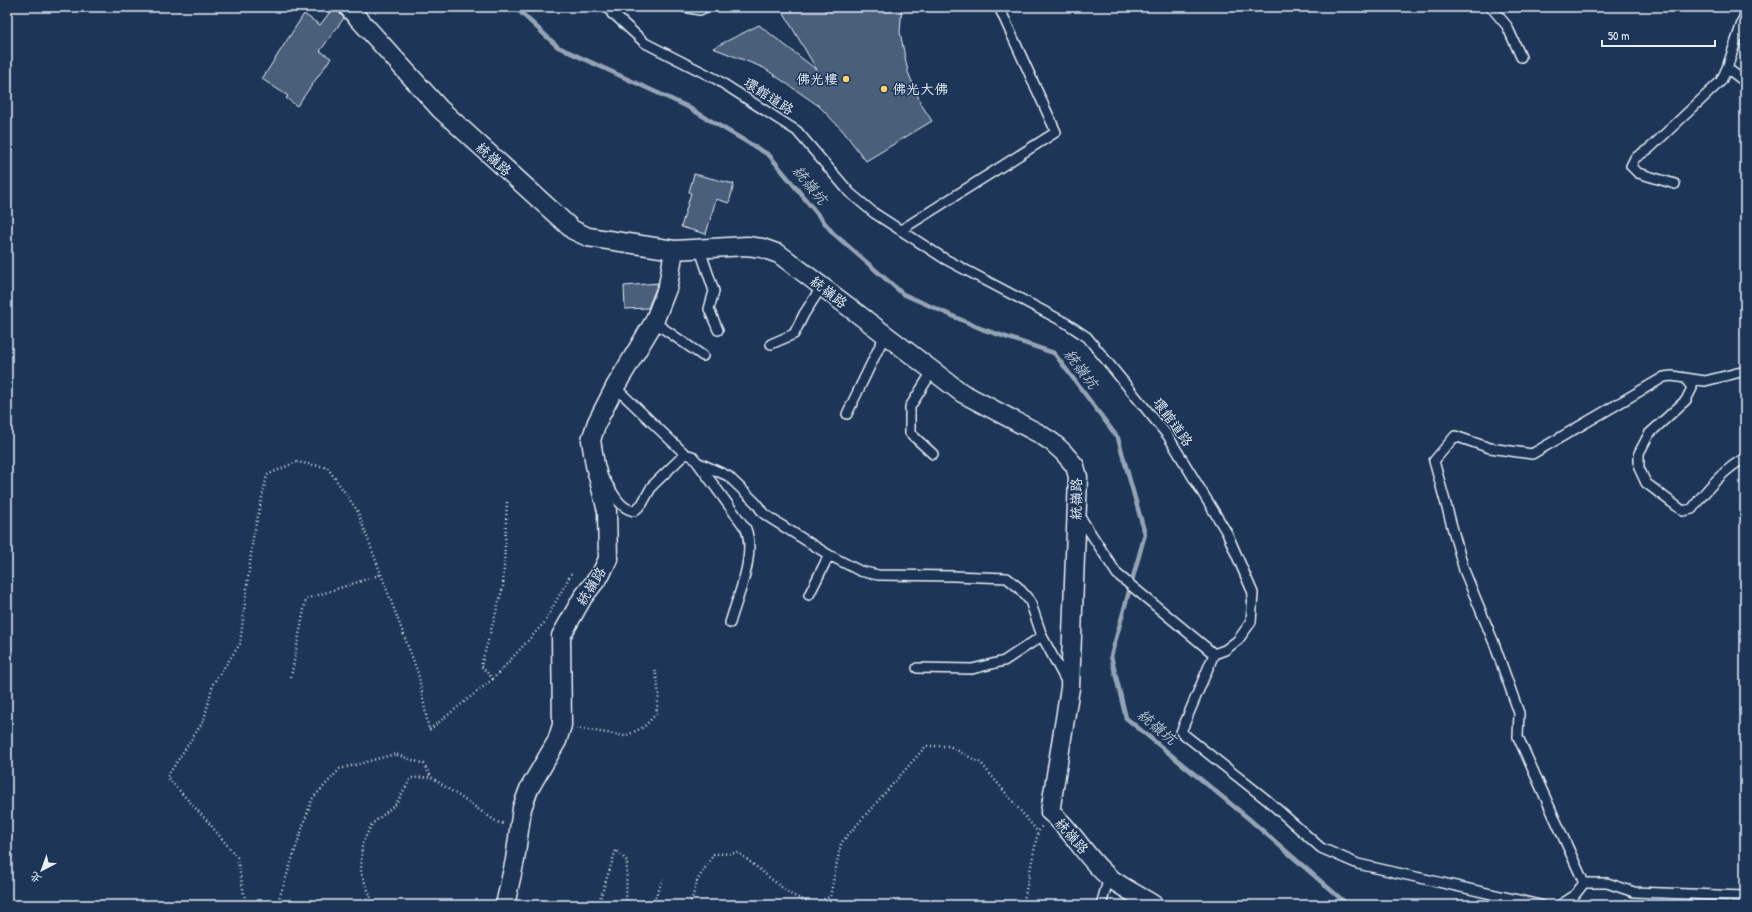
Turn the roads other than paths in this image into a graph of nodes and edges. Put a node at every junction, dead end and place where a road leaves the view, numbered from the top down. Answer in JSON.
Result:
{"nodes":[{"id":1,"x":348,"y":7,"type":"edge"},
{"id":2,"x":622,"y":7,"type":"edge"},
{"id":3,"x":684,"y":7,"type":"edge"},
{"id":4,"x":706,"y":7,"type":"edge"},
{"id":5,"x":999,"y":7,"type":"edge"},
{"id":6,"x":1491,"y":7,"type":"edge"},
{"id":7,"x":609,"y":10,"type":"edge"},
{"id":8,"x":1745,"y":14,"type":"edge"},
{"id":9,"x":1521,"y":57,"type":"dead end"},
{"id":10,"x":1727,"y":68,"type":"junction"},
{"id":11,"x":1745,"y":82,"type":"edge"},
{"id":12,"x":1675,"y":184,"type":"dead end"},
{"id":13,"x":901,"y":230,"type":"junction"},
{"id":14,"x":699,"y":247,"type":"junction"},
{"id":15,"x":674,"y":250,"type":"junction"},
{"id":16,"x":822,"y":286,"type":"junction"},
{"id":17,"x":654,"y":322,"type":"junction"},
{"id":18,"x":718,"y":330,"type":"dead end"},
{"id":19,"x":885,"y":336,"type":"junction"},
{"id":20,"x":771,"y":344,"type":"dead end"},
{"id":21,"x":703,"y":356,"type":"dead end"},
{"id":22,"x":933,"y":370,"type":"junction"},
{"id":23,"x":1745,"y":371,"type":"edge"},
{"id":24,"x":1686,"y":379,"type":"junction"},
{"id":25,"x":615,"y":387,"type":"junction"},
{"id":26,"x":847,"y":414,"type":"dead end"},
{"id":27,"x":685,"y":454,"type":"junction"},
{"id":28,"x":933,"y":454,"type":"dead end"},
{"id":29,"x":1745,"y":458,"type":"edge"},
{"id":30,"x":697,"y":462,"type":"junction"},
{"id":31,"x":595,"y":465,"type":"junction"},
{"id":32,"x":1076,"y":511,"type":"junction"},
{"id":33,"x":829,"y":555,"type":"junction"},
{"id":34,"x":809,"y":595,"type":"dead end"},
{"id":35,"x":730,"y":623,"type":"dead end"},
{"id":36,"x":1042,"y":636,"type":"junction"},
{"id":37,"x":1214,"y":654,"type":"junction"},
{"id":38,"x":917,"y":668,"type":"dead end"},
{"id":39,"x":1070,"y":688,"type":"junction"},
{"id":40,"x":1109,"y":877,"type":"junction"},
{"id":41,"x":1584,"y":883,"type":"junction"},
{"id":42,"x":1745,"y":896,"type":"edge"},
{"id":43,"x":505,"y":905,"type":"edge"},
{"id":44,"x":1101,"y":905,"type":"edge"},
{"id":45,"x":1154,"y":905,"type":"edge"},
{"id":46,"x":1540,"y":905,"type":"edge"},
{"id":47,"x":1560,"y":905,"type":"edge"}],
"edges":[{"from":1,"to":15,"type":"street","name":"統嶺路"},
{"from":2,"to":7,"type":"lane"},
{"from":3,"to":4,"type":"lane"},
{"from":5,"to":13,"type":"lane"},
{"from":6,"to":9,"type":"lane"},
{"from":7,"to":13,"type":"lane","name":"環館道路"},
{"from":8,"to":10,"type":"lane"},
{"from":10,"to":11,"type":"lane"},
{"from":10,"to":12,"type":"lane"},
{"from":13,"to":37,"type":"lane","name":"環館道路"},
{"from":14,"to":15,"type":"street","name":"統嶺路"},
{"from":14,"to":16,"type":"street","name":"統嶺路"},
{"from":14,"to":18,"type":"lane"},
{"from":15,"to":17,"type":"street","name":"統嶺路"},
{"from":16,"to":19,"type":"street","name":"統嶺路"},
{"from":16,"to":20,"type":"lane"},
{"from":17,"to":21,"type":"lane"},
{"from":17,"to":25,"type":"street","name":"統嶺路"},
{"from":19,"to":22,"type":"street","name":"統嶺路"},
{"from":19,"to":26,"type":"lane"},
{"from":22,"to":28,"type":"lane"},
{"from":22,"to":32,"type":"street","name":"統嶺路"},
{"from":23,"to":24,"type":"lane"},
{"from":24,"to":29,"type":"lane"},
{"from":24,"to":41,"type":"lane"},
{"from":25,"to":27,"type":"lane"},
{"from":25,"to":31,"type":"street","name":"統嶺路"},
{"from":27,"to":30,"type":"lane"},
{"from":27,"to":31,"type":"lane"},
{"from":30,"to":33,"type":"lane"},
{"from":30,"to":35,"type":"lane"},
{"from":31,"to":43,"type":"street","name":"統嶺路"},
{"from":32,"to":37,"type":"lane"},
{"from":32,"to":39,"type":"street","name":"統嶺路"},
{"from":33,"to":34,"type":"lane"},
{"from":33,"to":36,"type":"lane"},
{"from":36,"to":38,"type":"lane"},
{"from":36,"to":39,"type":"lane"},
{"from":37,"to":46,"type":"lane"},
{"from":39,"to":40,"type":"street","name":"統嶺路"},
{"from":40,"to":44,"type":"lane"},
{"from":40,"to":45,"type":"street","name":"統嶺路"},
{"from":41,"to":42,"type":"lane"},
{"from":41,"to":47,"type":"lane"}]}
